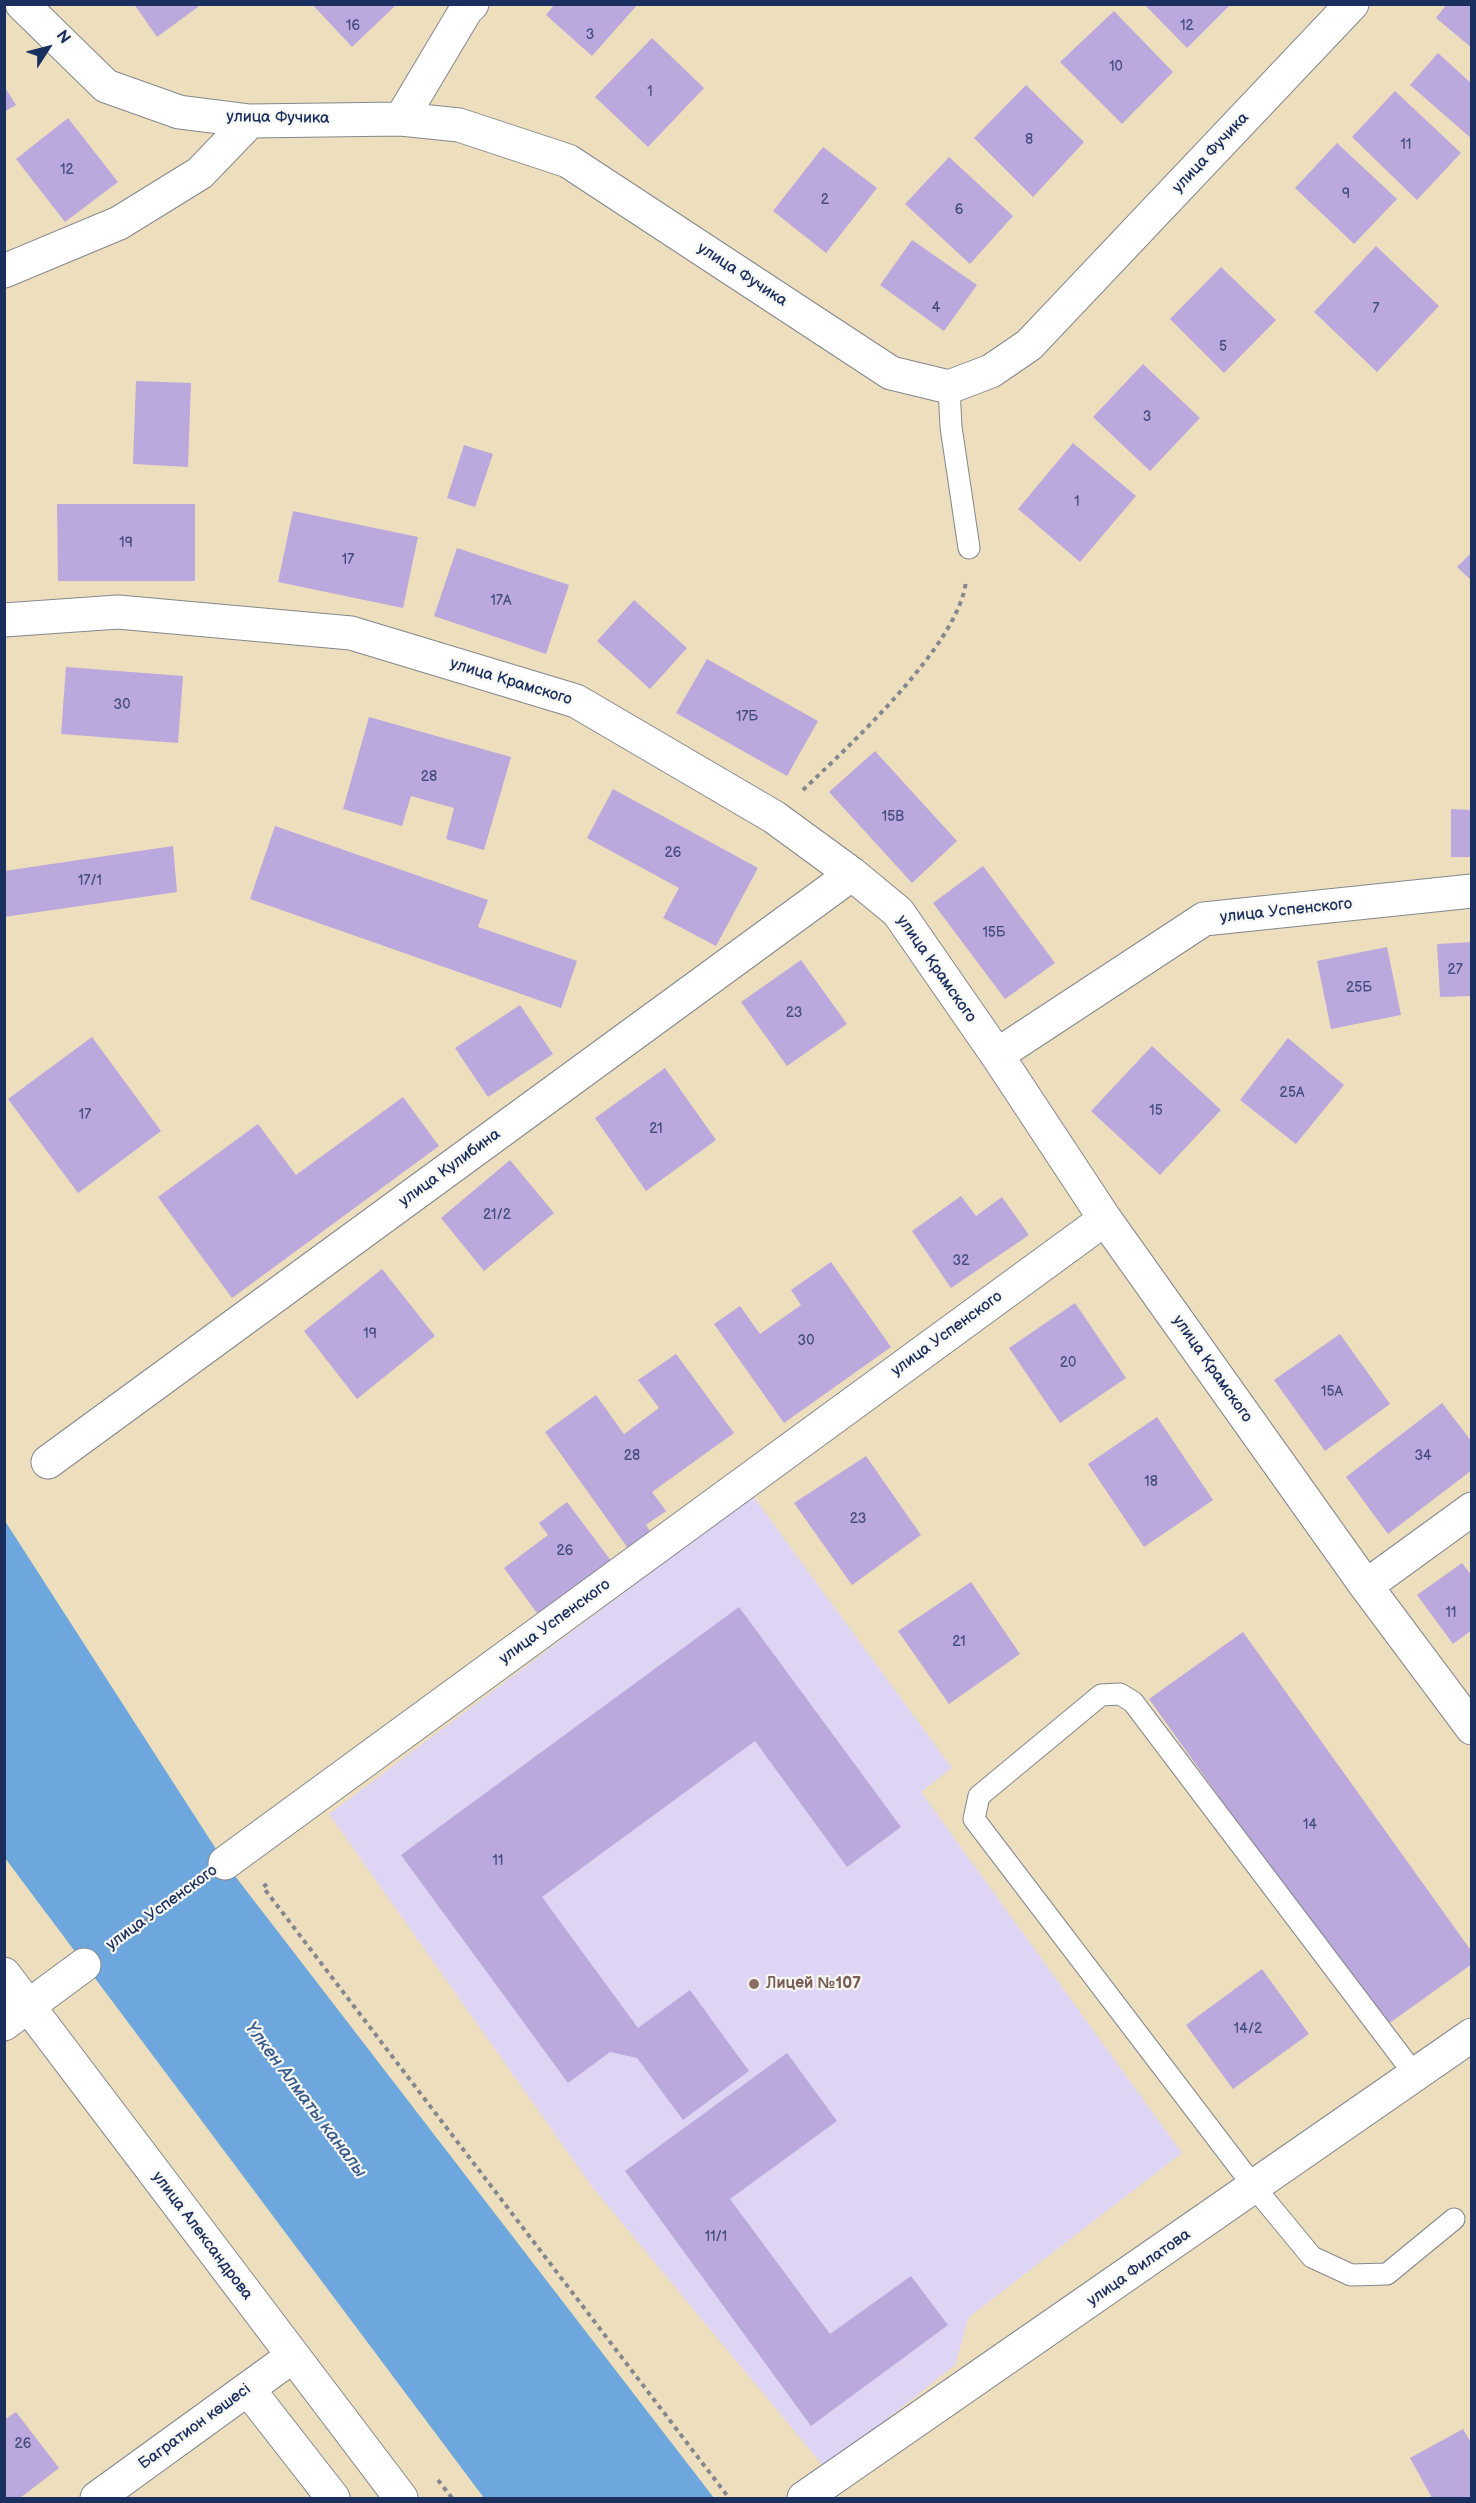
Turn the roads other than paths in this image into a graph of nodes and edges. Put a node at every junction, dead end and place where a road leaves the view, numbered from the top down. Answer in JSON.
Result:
{"nodes":[{"id":1,"x":22,"y":4,"type":"edge"},
{"id":2,"x":472,"y":4,"type":"edge"},
{"id":3,"x":1352,"y":4,"type":"edge"},
{"id":4,"x":401,"y":119,"type":"junction"},
{"id":5,"x":249,"y":121,"type":"junction"},
{"id":6,"x":4,"y":272,"type":"edge"},
{"id":7,"x":949,"y":387,"type":"junction"},
{"id":8,"x":969,"y":548,"type":"road end"},
{"id":9,"x":4,"y":620,"type":"edge"},
{"id":10,"x":852,"y":874,"type":"junction"},
{"id":11,"x":1472,"y":891,"type":"edge"},
{"id":12,"x":997,"y":1055,"type":"junction"},
{"id":13,"x":1105,"y":1219,"type":"junction"},
{"id":14,"x":48,"y":1462,"type":"dead end"},
{"id":15,"x":1472,"y":1509,"type":"edge"},
{"id":16,"x":1366,"y":1586,"type":"junction"},
{"id":17,"x":1472,"y":1728,"type":"edge"},
{"id":18,"x":225,"y":1863,"type":"road end"},
{"id":19,"x":84,"y":1965,"type":"road end"},
{"id":20,"x":4,"y":1974,"type":"edge"},
{"id":21,"x":17,"y":2015,"type":"edge"},
{"id":22,"x":1472,"y":2035,"type":"edge"},
{"id":23,"x":1415,"y":2075,"type":"junction"},
{"id":24,"x":1255,"y":2188,"type":"junction"},
{"id":25,"x":1454,"y":2218,"type":"dead end"},
{"id":26,"x":293,"y":2356,"type":"junction"},
{"id":27,"x":248,"y":2389,"type":"junction"},
{"id":28,"x":97,"y":2499,"type":"edge"},
{"id":29,"x":333,"y":2499,"type":"edge"},
{"id":30,"x":401,"y":2499,"type":"edge"},
{"id":31,"x":804,"y":2499,"type":"edge"}],
"edges":[{"from":1,"to":5,"type":"street","name":"улица Фучика"},
{"from":2,"to":4,"type":"street"},
{"from":3,"to":7,"type":"street","name":"улица Фучика"},
{"from":4,"to":5,"type":"street","name":"улица Фучика"},
{"from":4,"to":7,"type":"street","name":"улица Фучика"},
{"from":5,"to":6,"type":"street"},
{"from":7,"to":8,"type":"lane"},
{"from":9,"to":10,"type":"street","name":"улица Крамского"},
{"from":10,"to":12,"type":"street","name":"улица Крамского"},
{"from":10,"to":14,"type":"street","name":"улица Кулибина"},
{"from":11,"to":12,"type":"street","name":"улица Успенского"},
{"from":12,"to":13,"type":"street","name":"улица Крамского"},
{"from":13,"to":16,"type":"street","name":"улица Крамского"},
{"from":13,"to":18,"type":"street","name":"улица Успенского"},
{"from":15,"to":16,"type":"street"},
{"from":16,"to":17,"type":"street","name":"улица Крамского"},
{"from":19,"to":21,"type":"street"},
{"from":20,"to":21,"type":"street","name":"улица Александрова"},
{"from":21,"to":26,"type":"street","name":"улица Александрова"},
{"from":22,"to":23,"type":"street","name":"улица Филатова"},
{"from":23,"to":24,"type":"street","name":"улица Филатова"},
{"from":23,"to":24,"type":"lane"},
{"from":24,"to":25,"type":"lane"},
{"from":24,"to":31,"type":"street","name":"улица Филатова"},
{"from":26,"to":27,"type":"street","name":"Багратион көшесі"},
{"from":26,"to":30,"type":"street","name":"улица Александрова"},
{"from":27,"to":28,"type":"street","name":"Багратион көшесі"},
{"from":27,"to":29,"type":"street"}]}
